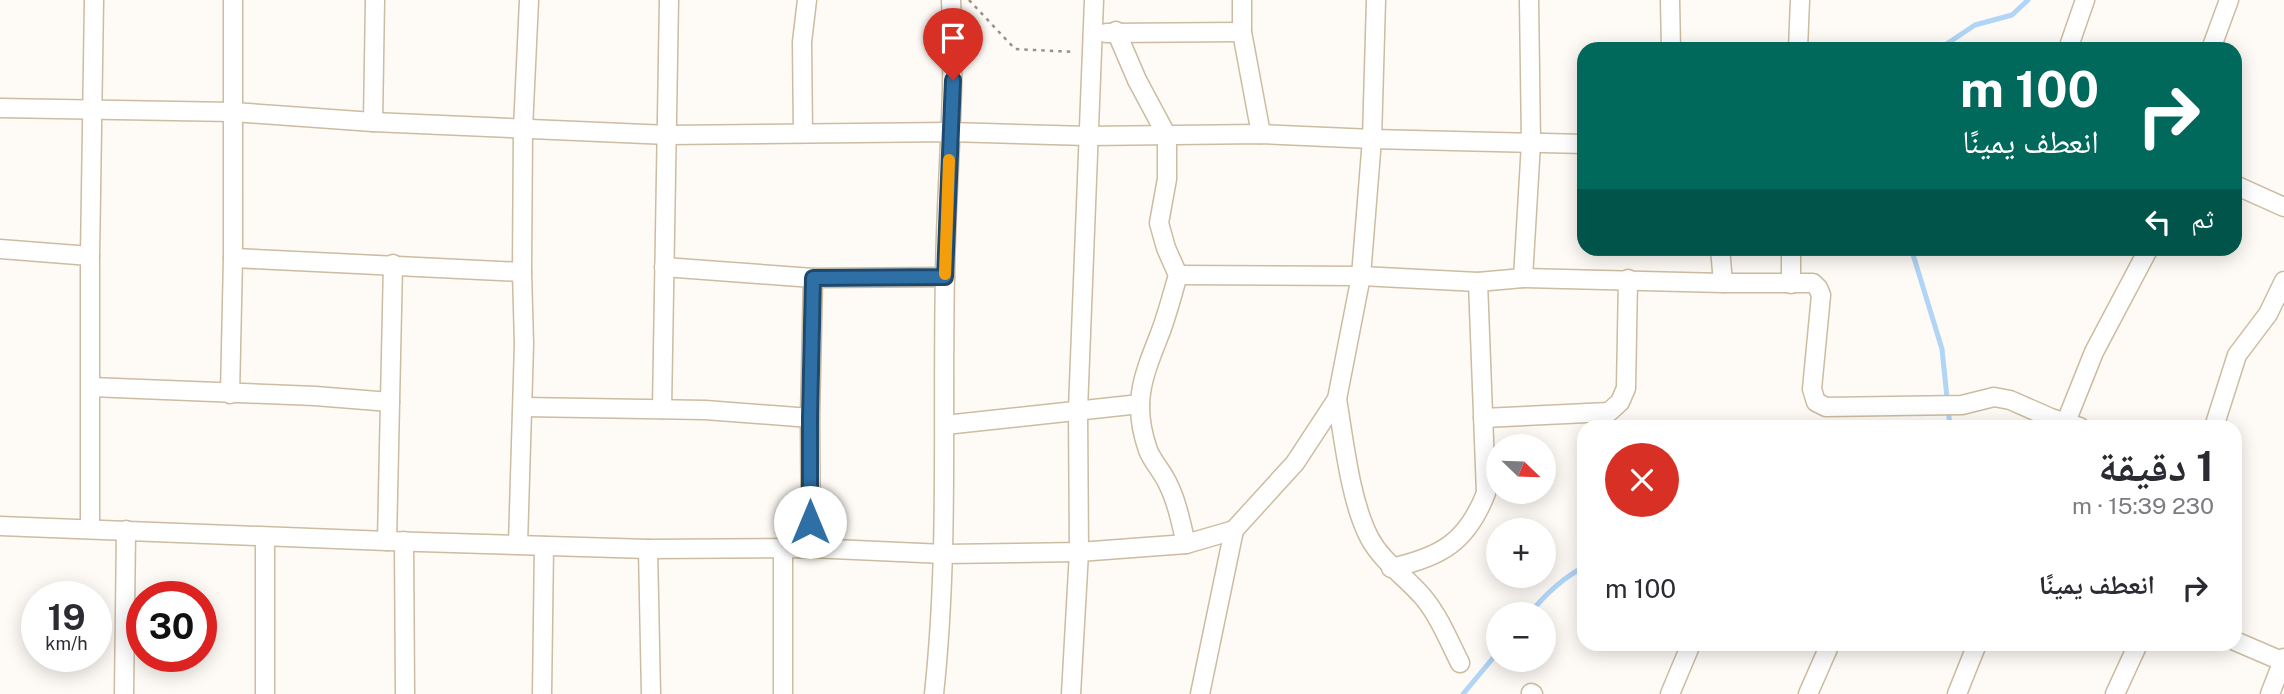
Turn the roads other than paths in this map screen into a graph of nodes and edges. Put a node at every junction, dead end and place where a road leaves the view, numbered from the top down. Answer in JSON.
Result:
{"nodes":[{"id":1,"x":94,"y":0,"type":"edge"},
{"id":2,"x":233,"y":0,"type":"edge"},
{"id":3,"x":375,"y":0,"type":"edge"},
{"id":4,"x":529,"y":0,"type":"edge"},
{"id":5,"x":669,"y":0,"type":"edge"},
{"id":6,"x":807,"y":0,"type":"edge"},
{"id":7,"x":951,"y":0,"type":"edge"},
{"id":8,"x":1094,"y":0,"type":"edge"},
{"id":9,"x":1242,"y":0,"type":"edge"},
{"id":10,"x":1376,"y":0,"type":"edge"},
{"id":11,"x":1529,"y":0,"type":"edge"},
{"id":12,"x":1670,"y":0,"type":"edge"},
{"id":13,"x":1800,"y":0,"type":"edge"},
{"id":14,"x":2085,"y":0,"type":"edge"},
{"id":15,"x":2229,"y":0,"type":"edge"},
{"id":16,"x":1116,"y":32,"type":"junction"},
{"id":17,"x":1242,"y":32,"type":"junction"},
{"id":18,"x":1093,"y":34,"type":"junction"},
{"id":19,"x":1671,"y":42,"type":"edge"},
{"id":20,"x":1798,"y":42,"type":"edge"},
{"id":21,"x":2070,"y":42,"type":"edge"},
{"id":22,"x":2214,"y":42,"type":"edge"},
{"id":23,"x":0,"y":108,"type":"edge"},
{"id":24,"x":93,"y":109,"type":"junction"},
{"id":25,"x":233,"y":112,"type":"junction"},
{"id":26,"x":373,"y":122,"type":"junction"},
{"id":27,"x":523,"y":129,"type":"junction"},
{"id":28,"x":950,"y":132,"type":"junction"},
{"id":29,"x":803,"y":133,"type":"junction"},
{"id":30,"x":1261,"y":134,"type":"junction"},
{"id":31,"x":668,"y":135,"type":"junction"},
{"id":32,"x":1088,"y":136,"type":"junction"},
{"id":33,"x":1167,"y":136,"type":"junction"},
{"id":34,"x":1372,"y":139,"type":"junction"},
{"id":35,"x":1531,"y":143,"type":"junction"},
{"id":36,"x":1577,"y":144,"type":"edge"},
{"id":37,"x":2242,"y":188,"type":"edge"},
{"id":38,"x":2284,"y":207,"type":"edge"},
{"id":39,"x":0,"y":250,"type":"edge"},
{"id":40,"x":90,"y":256,"type":"junction"},
{"id":41,"x":1721,"y":256,"type":"edge"},
{"id":42,"x":1791,"y":256,"type":"edge"},
{"id":43,"x":2145,"y":256,"type":"edge"},
{"id":44,"x":233,"y":258,"type":"junction"},
{"id":45,"x":393,"y":264,"type":"junction"},
{"id":46,"x":664,"y":267,"type":"junction"},
{"id":47,"x":522,"y":272,"type":"junction"},
{"id":48,"x":1178,"y":275,"type":"junction"},
{"id":49,"x":1361,"y":276,"type":"junction"},
{"id":50,"x":945,"y":277,"type":"junction"},
{"id":51,"x":813,"y":278,"type":"junction"},
{"id":52,"x":1522,"y":278,"type":"junction"},
{"id":53,"x":1628,"y":279,"type":"junction"},
{"id":54,"x":2284,"y":281,"type":"edge"},
{"id":55,"x":1478,"y":282,"type":"junction"},
{"id":56,"x":1723,"y":283,"type":"junction"},
{"id":57,"x":1791,"y":284,"type":"junction"},
{"id":58,"x":91,"y":387,"type":"junction"},
{"id":59,"x":230,"y":394,"type":"junction"},
{"id":60,"x":1337,"y":399,"type":"junction"},
{"id":61,"x":390,"y":402,"type":"junction"},
{"id":62,"x":1140,"y":404,"type":"junction"},
{"id":63,"x":524,"y":407,"type":"junction"},
{"id":64,"x":662,"y":409,"type":"junction"},
{"id":65,"x":1078,"y":410,"type":"junction"},
{"id":66,"x":810,"y":418,"type":"junction"},
{"id":67,"x":1483,"y":418,"type":"junction"},
{"id":68,"x":2057,"y":420,"type":"edge"},
{"id":69,"x":2074,"y":420,"type":"edge"},
{"id":70,"x":2216,"y":420,"type":"edge"},
{"id":71,"x":945,"y":425,"type":"junction"},
{"id":72,"x":0,"y":526,"type":"edge"},
{"id":73,"x":90,"y":528,"type":"junction"},
{"id":74,"x":126,"y":530,"type":"junction"},
{"id":75,"x":1234,"y":530,"type":"junction"},
{"id":76,"x":265,"y":537,"type":"junction"},
{"id":77,"x":396,"y":541,"type":"junction"},
{"id":78,"x":518,"y":544,"type":"junction"},
{"id":79,"x":1185,"y":544,"type":"junction"},
{"id":80,"x":544,"y":546,"type":"junction"},
{"id":81,"x":783,"y":548,"type":"junction"},
{"id":82,"x":811,"y":548,"type":"junction"},
{"id":83,"x":648,"y":549,"type":"junction"},
{"id":84,"x":1079,"y":552,"type":"junction"},
{"id":85,"x":944,"y":554,"type":"junction"},
{"id":86,"x":1391,"y":568,"type":"junction"},
{"id":87,"x":2242,"y":644,"type":"edge"},
{"id":88,"x":1688,"y":651,"type":"edge"},
{"id":89,"x":1827,"y":651,"type":"edge"},
{"id":90,"x":1974,"y":651,"type":"edge"},
{"id":91,"x":2135,"y":651,"type":"edge"},
{"id":92,"x":2284,"y":660,"type":"edge"},
{"id":93,"x":1460,"y":663,"type":"dead end"},
{"id":94,"x":124,"y":694,"type":"edge"},
{"id":95,"x":265,"y":694,"type":"edge"},
{"id":96,"x":405,"y":694,"type":"edge"},
{"id":97,"x":542,"y":694,"type":"edge"},
{"id":98,"x":651,"y":694,"type":"edge"},
{"id":99,"x":783,"y":694,"type":"edge"},
{"id":100,"x":934,"y":694,"type":"edge"},
{"id":101,"x":1071,"y":694,"type":"edge"},
{"id":102,"x":1200,"y":694,"type":"edge"},
{"id":103,"x":1671,"y":694,"type":"edge"},
{"id":104,"x":1808,"y":694,"type":"edge"},
{"id":105,"x":1957,"y":694,"type":"edge"},
{"id":106,"x":2115,"y":694,"type":"edge"},
{"id":107,"x":2270,"y":694,"type":"edge"}],
"edges":[{"from":1,"to":24,"type":"street"},
{"from":2,"to":25,"type":"street"},
{"from":3,"to":26,"type":"street"},
{"from":4,"to":27,"type":"street"},
{"from":5,"to":31,"type":"street"},
{"from":6,"to":29,"type":"street"},
{"from":7,"to":28,"type":"street"},
{"from":8,"to":18,"type":"street"},
{"from":9,"to":17,"type":"street"},
{"from":10,"to":34,"type":"street"},
{"from":11,"to":35,"type":"street"},
{"from":12,"to":19,"type":"street"},
{"from":13,"to":20,"type":"street"},
{"from":14,"to":21,"type":"street"},
{"from":15,"to":22,"type":"street"},
{"from":16,"to":17,"type":"street"},
{"from":16,"to":18,"type":"street"},
{"from":16,"to":33,"type":"street"},
{"from":17,"to":30,"type":"street"},
{"from":18,"to":32,"type":"street"},
{"from":23,"to":24,"type":"street"},
{"from":24,"to":25,"type":"street"},
{"from":24,"to":40,"type":"street"},
{"from":25,"to":26,"type":"street"},
{"from":25,"to":44,"type":"street"},
{"from":26,"to":27,"type":"street"},
{"from":27,"to":31,"type":"street"},
{"from":27,"to":47,"type":"street"},
{"from":28,"to":29,"type":"street"},
{"from":28,"to":32,"type":"street"},
{"from":28,"to":50,"type":"street"},
{"from":29,"to":31,"type":"street"},
{"from":30,"to":33,"type":"street"},
{"from":30,"to":34,"type":"street"},
{"from":31,"to":46,"type":"street"},
{"from":32,"to":33,"type":"street"},
{"from":32,"to":65,"type":"street"},
{"from":33,"to":48,"type":"street"},
{"from":34,"to":35,"type":"street"},
{"from":34,"to":49,"type":"street"},
{"from":35,"to":36,"type":"street"},
{"from":35,"to":52,"type":"street"},
{"from":37,"to":38,"type":"street"},
{"from":39,"to":40,"type":"street"},
{"from":40,"to":58,"type":"street"},
{"from":41,"to":56,"type":"street"},
{"from":42,"to":57,"type":"street"},
{"from":43,"to":69,"type":"street"},
{"from":44,"to":45,"type":"street"},
{"from":44,"to":59,"type":"street"},
{"from":45,"to":47,"type":"street"},
{"from":45,"to":61,"type":"street"},
{"from":46,"to":51,"type":"street"},
{"from":46,"to":64,"type":"street"},
{"from":47,"to":63,"type":"street"},
{"from":48,"to":49,"type":"street"},
{"from":48,"to":62,"type":"street"},
{"from":49,"to":55,"type":"street"},
{"from":49,"to":60,"type":"street"},
{"from":50,"to":51,"type":"street"},
{"from":50,"to":71,"type":"street"},
{"from":51,"to":66,"type":"street"},
{"from":52,"to":53,"type":"street"},
{"from":52,"to":55,"type":"street"},
{"from":53,"to":56,"type":"street"},
{"from":53,"to":67,"type":"street"},
{"from":54,"to":70,"type":"street"},
{"from":55,"to":67,"type":"street"},
{"from":56,"to":57,"type":"street"},
{"from":57,"to":68,"type":"street"},
{"from":58,"to":59,"type":"street"},
{"from":58,"to":73,"type":"street"},
{"from":59,"to":61,"type":"street"},
{"from":60,"to":75,"type":"street"},
{"from":60,"to":86,"type":"street"},
{"from":61,"to":77,"type":"street"},
{"from":62,"to":65,"type":"street"},
{"from":62,"to":79,"type":"street"},
{"from":63,"to":64,"type":"street"},
{"from":63,"to":78,"type":"street"},
{"from":64,"to":66,"type":"street"},
{"from":65,"to":71,"type":"street"},
{"from":65,"to":84,"type":"street"},
{"from":66,"to":82,"type":"street"},
{"from":67,"to":86,"type":"street"},
{"from":71,"to":85,"type":"street"},
{"from":72,"to":73,"type":"street"},
{"from":73,"to":74,"type":"street"},
{"from":74,"to":76,"type":"street"},
{"from":74,"to":94,"type":"street"},
{"from":75,"to":79,"type":"street"},
{"from":75,"to":102,"type":"street"},
{"from":76,"to":77,"type":"street"},
{"from":76,"to":95,"type":"street"},
{"from":77,"to":78,"type":"street"},
{"from":77,"to":96,"type":"street"},
{"from":78,"to":80,"type":"street"},
{"from":79,"to":84,"type":"street"},
{"from":80,"to":83,"type":"street"},
{"from":80,"to":97,"type":"street"},
{"from":81,"to":82,"type":"street"},
{"from":81,"to":83,"type":"street"},
{"from":81,"to":99,"type":"street"},
{"from":82,"to":85,"type":"street"},
{"from":83,"to":98,"type":"street"},
{"from":84,"to":85,"type":"street"},
{"from":84,"to":101,"type":"street"},
{"from":85,"to":100,"type":"street"},
{"from":86,"to":93,"type":"street"},
{"from":87,"to":92,"type":"street"},
{"from":88,"to":103,"type":"street"},
{"from":89,"to":104,"type":"street"},
{"from":90,"to":105,"type":"street"},
{"from":91,"to":106,"type":"street"},
{"from":92,"to":107,"type":"street"}]}
